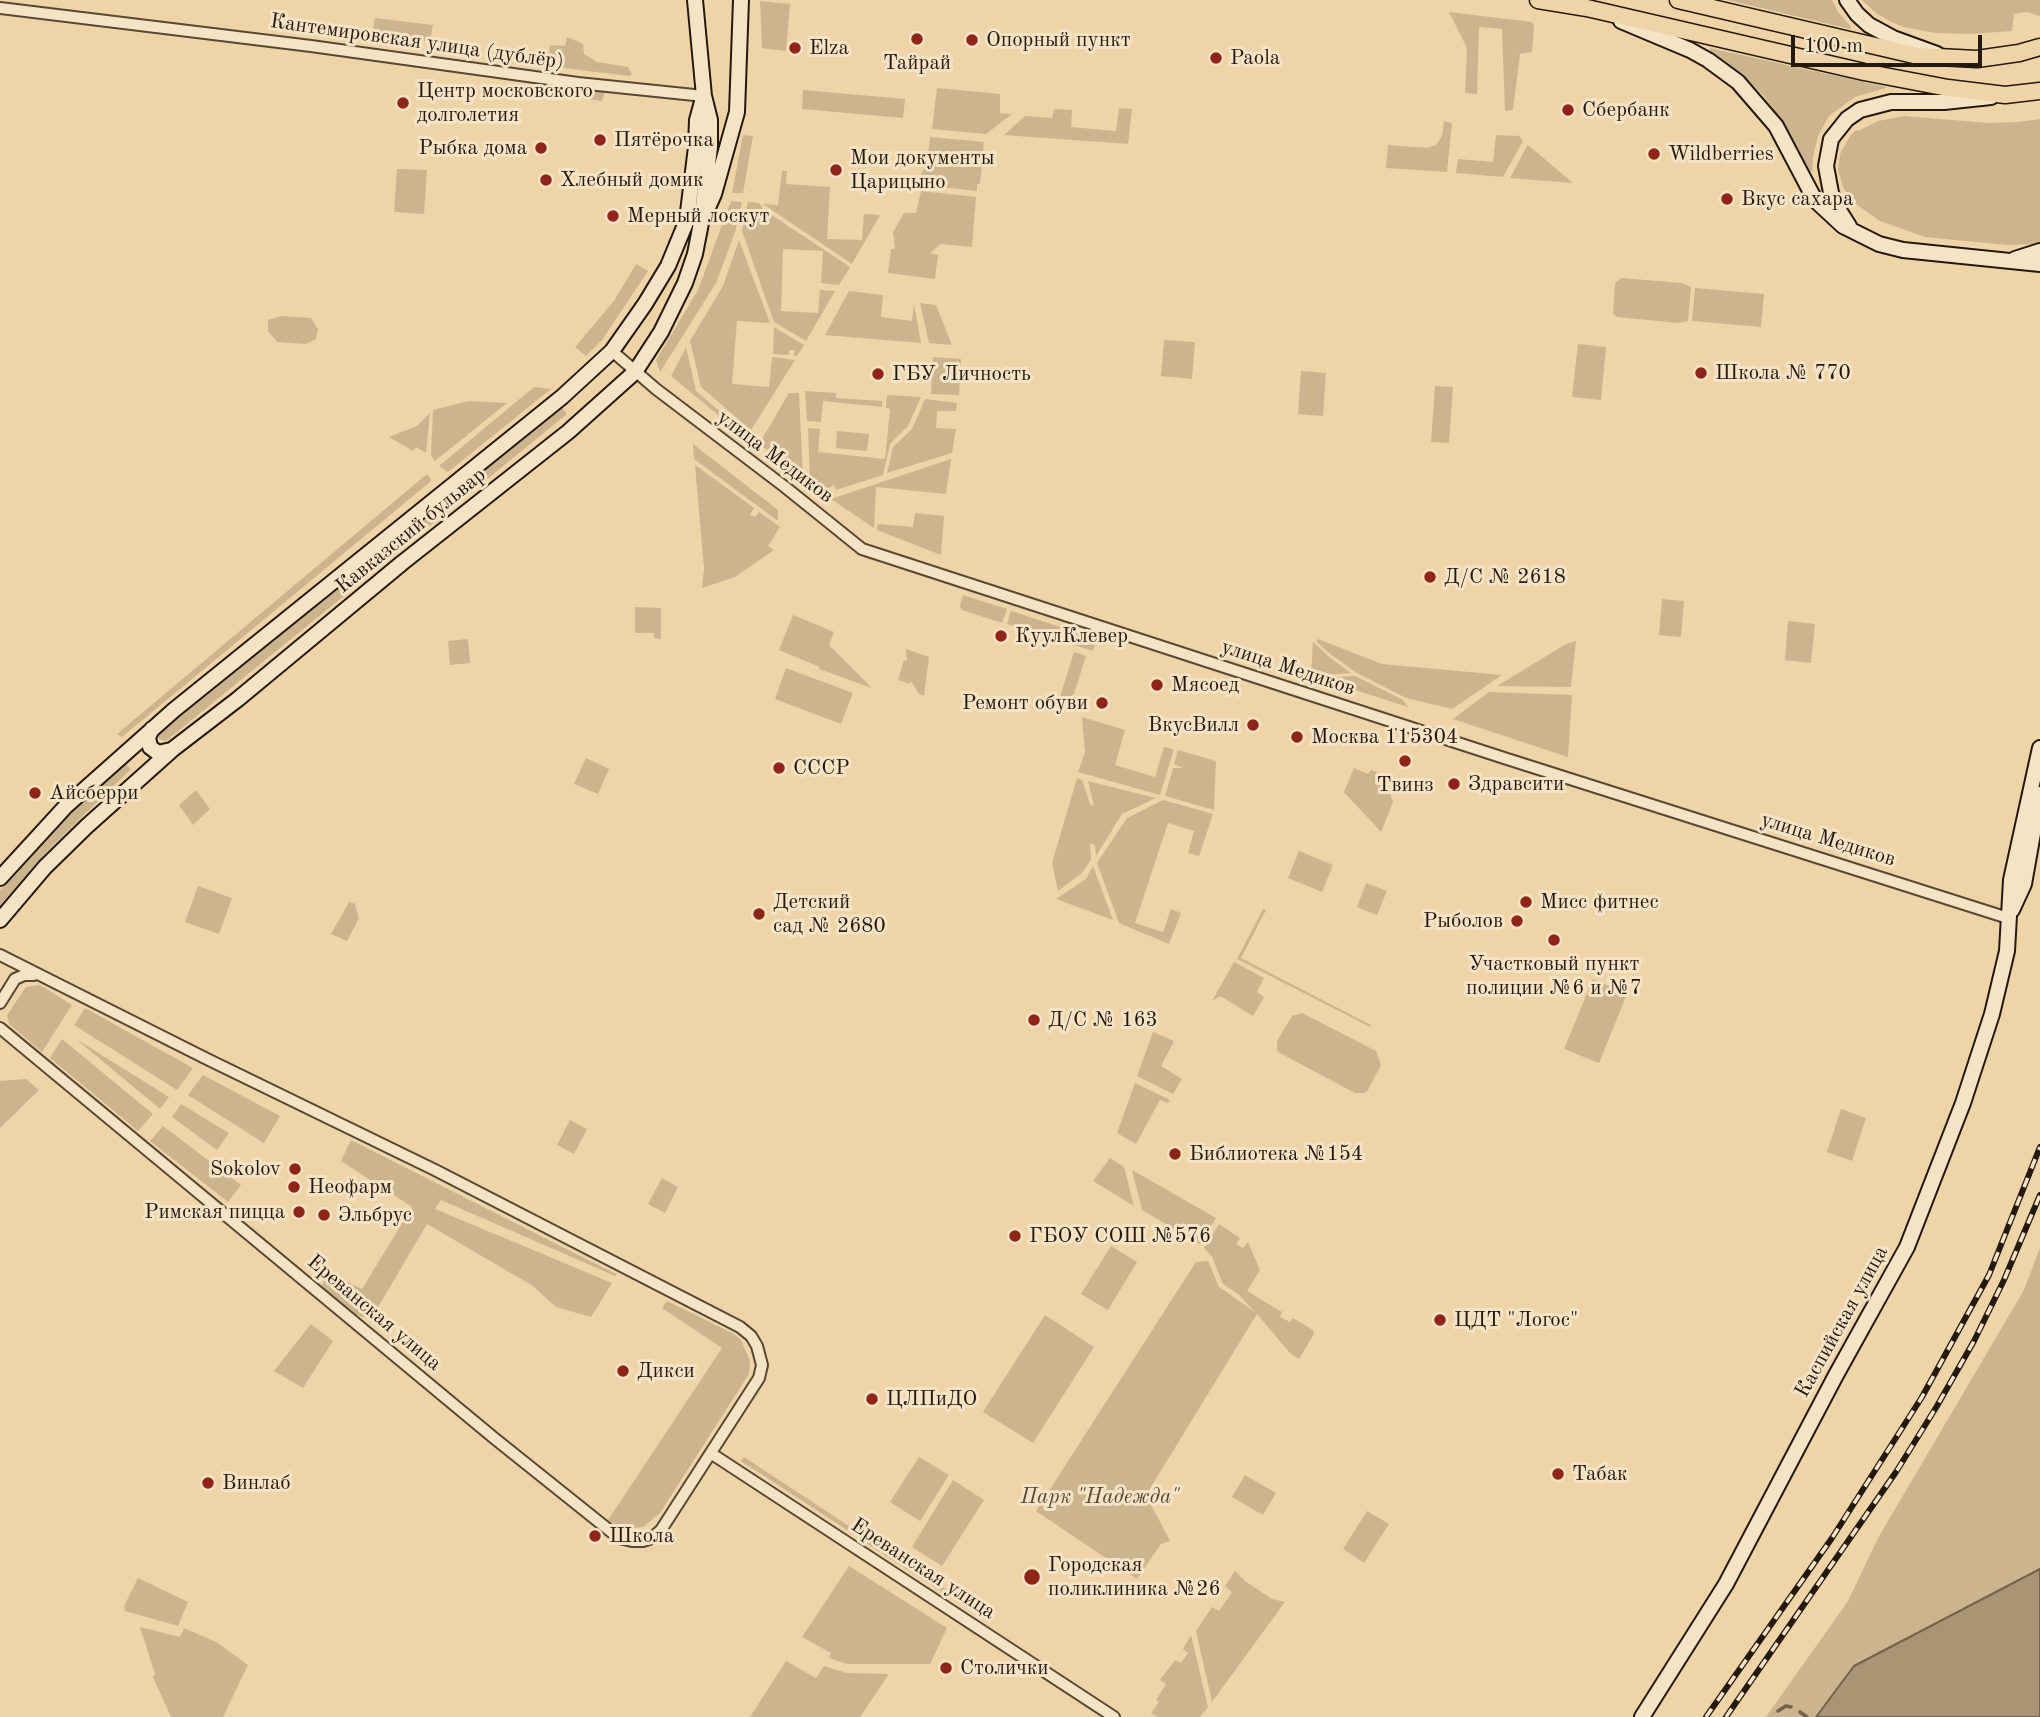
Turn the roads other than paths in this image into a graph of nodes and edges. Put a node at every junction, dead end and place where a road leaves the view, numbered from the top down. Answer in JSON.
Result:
{"nodes":[{"id":1,"x":695,"y":0,"type":"edge"},
{"id":2,"x":741,"y":0,"type":"edge"},
{"id":3,"x":1538,"y":0,"type":"edge"},
{"id":4,"x":1678,"y":0,"type":"edge"},
{"id":5,"x":1847,"y":0,"type":"edge"},
{"id":6,"x":0,"y":8,"type":"edge"},
{"id":7,"x":1587,"y":8,"type":"junction"},
{"id":8,"x":2040,"y":47,"type":"edge"},
{"id":9,"x":1955,"y":60,"type":"junction"},
{"id":10,"x":2040,"y":91,"type":"edge"},
{"id":11,"x":2005,"y":95,"type":"junction"},
{"id":12,"x":704,"y":96,"type":"junction"},
{"id":13,"x":701,"y":223,"type":"junction"},
{"id":14,"x":1855,"y":232,"type":"junction"},
{"id":15,"x":2040,"y":251,"type":"edge"},
{"id":16,"x":2011,"y":261,"type":"junction"},
{"id":17,"x":2040,"y":264,"type":"edge"},
{"id":18,"x":612,"y":351,"type":"junction"},
{"id":19,"x":635,"y":372,"type":"junction"},
{"id":20,"x":152,"y":729,"type":"junction"},
{"id":21,"x":2040,"y":748,"type":"edge"},
{"id":22,"x":173,"y":749,"type":"junction"},
{"id":23,"x":115,"y":763,"type":"junction"},
{"id":24,"x":135,"y":784,"type":"junction"},
{"id":25,"x":2040,"y":794,"type":"edge"},
{"id":26,"x":0,"y":878,"type":"edge"},
{"id":27,"x":2008,"y":918,"type":"junction"},
{"id":28,"x":0,"y":920,"type":"edge"},
{"id":29,"x":0,"y":955,"type":"edge"},
{"id":30,"x":37,"y":975,"type":"junction"},
{"id":31,"x":0,"y":1003,"type":"edge"},
{"id":32,"x":0,"y":1028,"type":"edge"},
{"id":33,"x":712,"y":1454,"type":"junction"},
{"id":34,"x":1114,"y":1717,"type":"edge"},
{"id":35,"x":1642,"y":1717,"type":"edge"}],
"edges":[{"from":1,"to":12,"type":"main road","name":"Кавказский бульвар"},
{"from":2,"to":13,"type":"main road"},
{"from":3,"to":7,"type":"main road"},
{"from":4,"to":9,"type":"main road"},
{"from":5,"to":9,"type":"main road"},
{"from":6,"to":12,"type":"street","name":"Кантемировская улица (дублёр)"},
{"from":7,"to":11,"type":"main road"},
{"from":7,"to":14,"type":"main road"},
{"from":8,"to":9,"type":"main road"},
{"from":10,"to":11,"type":"main road"},
{"from":11,"to":14,"type":"main road"},
{"from":12,"to":13,"type":"main road","name":"Кавказский бульвар"},
{"from":12,"to":18,"type":"main road","name":"Кавказский бульвар"},
{"from":13,"to":19,"type":"main road","name":"Кавказский бульвар"},
{"from":14,"to":16,"type":"main road"},
{"from":15,"to":16,"type":"main road"},
{"from":16,"to":17,"type":"main road"},
{"from":18,"to":19,"type":"street","name":"улица Медиков"},
{"from":18,"to":20,"type":"main road","name":"Кавказский бульвар"},
{"from":19,"to":22,"type":"main road","name":"Кавказский бульвар"},
{"from":19,"to":27,"type":"street","name":"улица Медиков"},
{"from":20,"to":22,"type":"main road"},
{"from":20,"to":23,"type":"main road","name":"Кавказский бульвар"},
{"from":21,"to":27,"type":"main road","name":"Каспийская улица"},
{"from":22,"to":24,"type":"main road","name":"Кавказский бульвар"},
{"from":23,"to":24,"type":"main road"},
{"from":23,"to":26,"type":"main road","name":"Кавказский бульвар"},
{"from":24,"to":28,"type":"main road","name":"Кавказский бульвар"},
{"from":25,"to":27,"type":"main road","name":"Каспийская улица"},
{"from":27,"to":35,"type":"main road","name":"Каспийская улица"},
{"from":29,"to":30,"type":"street","name":"Ереванская улица"},
{"from":30,"to":31,"type":"street"},
{"from":30,"to":33,"type":"street","name":"Ереванская улица"},
{"from":32,"to":33,"type":"street","name":"Ереванская улица"},
{"from":33,"to":34,"type":"street","name":"Ереванская улица"}]}
